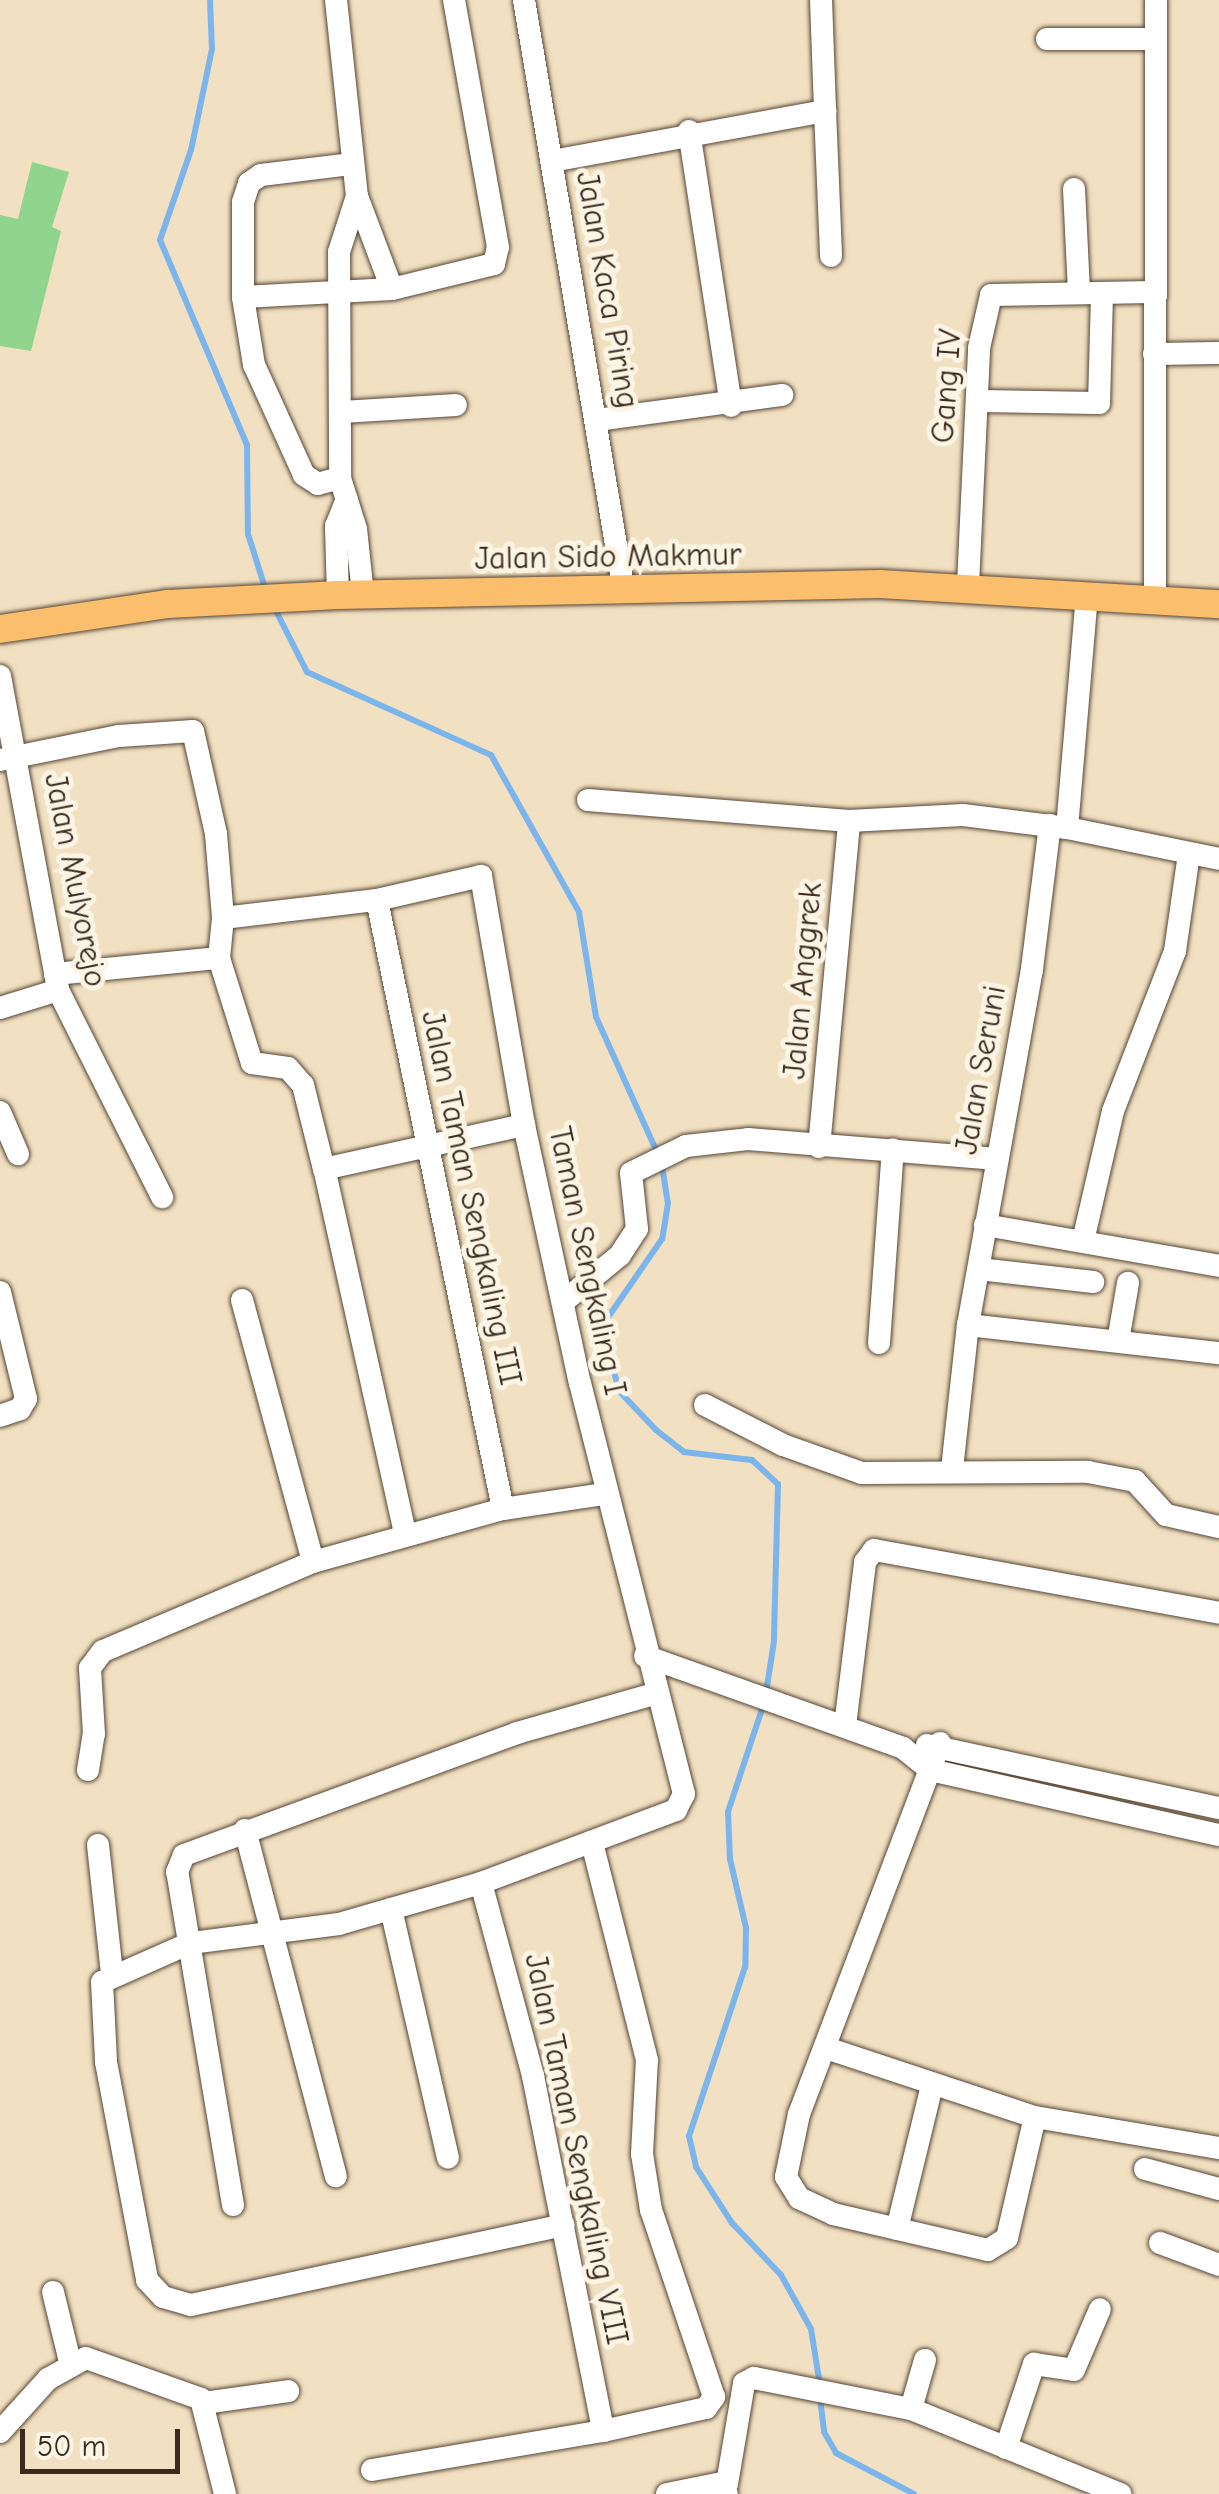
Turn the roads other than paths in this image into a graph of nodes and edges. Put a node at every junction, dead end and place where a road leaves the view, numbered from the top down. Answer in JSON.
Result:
{"nodes":[{"id":1,"x":336,"y":0,"type":"edge"},
{"id":2,"x":454,"y":0,"type":"edge"},
{"id":3,"x":524,"y":0,"type":"edge"},
{"id":4,"x":820,"y":0,"type":"edge"},
{"id":5,"x":1156,"y":0,"type":"edge"},
{"id":6,"x":1047,"y":39,"type":"dead end"},
{"id":7,"x":1155,"y":39,"type":"junction"},
{"id":8,"x":824,"y":111,"type":"junction"},
{"id":9,"x":690,"y":131,"type":"junction"},
{"id":10,"x":552,"y":161,"type":"junction"},
{"id":11,"x":352,"y":164,"type":"junction"},
{"id":12,"x":1074,"y":189,"type":"dead end"},
{"id":13,"x":357,"y":196,"type":"junction"},
{"id":14,"x":831,"y":256,"type":"dead end"},
{"id":15,"x":392,"y":289,"type":"junction"},
{"id":16,"x":1153,"y":292,"type":"junction"},
{"id":17,"x":1091,"y":293,"type":"junction"},
{"id":18,"x":337,"y":294,"type":"junction"},
{"id":19,"x":242,"y":298,"type":"junction"},
{"id":20,"x":1154,"y":354,"type":"junction"},
{"id":21,"x":1219,"y":354,"type":"edge"},
{"id":22,"x":782,"y":395,"type":"dead end"},
{"id":23,"x":978,"y":400,"type":"junction"},
{"id":24,"x":456,"y":405,"type":"dead end"},
{"id":25,"x":731,"y":406,"type":"junction"},
{"id":26,"x":342,"y":412,"type":"junction"},
{"id":27,"x":597,"y":420,"type":"junction"},
{"id":28,"x":343,"y":489,"type":"junction"},
{"id":29,"x":968,"y":585,"type":"junction"},
{"id":30,"x":624,"y":592,"type":"junction"},
{"id":31,"x":350,"y":595,"type":"junction"},
{"id":32,"x":1087,"y":596,"type":"junction"},
{"id":33,"x":1155,"y":601,"type":"junction"},
{"id":34,"x":1219,"y":604,"type":"edge"},
{"id":35,"x":0,"y":628,"type":"edge"},
{"id":36,"x":0,"y":676,"type":"edge"},
{"id":37,"x":10,"y":759,"type":"edge"},
{"id":38,"x":588,"y":800,"type":"dead end"},
{"id":39,"x":848,"y":821,"type":"junction"},
{"id":40,"x":1059,"y":826,"type":"junction"},
{"id":41,"x":1189,"y":854,"type":"junction"},
{"id":42,"x":1219,"y":860,"type":"edge"},
{"id":43,"x":377,"y":900,"type":"junction"},
{"id":44,"x":224,"y":918,"type":"junction"},
{"id":45,"x":219,"y":958,"type":"junction"},
{"id":46,"x":56,"y":982,"type":"junction"},
{"id":47,"x":0,"y":1008,"type":"edge"},
{"id":48,"x":0,"y":1112,"type":"edge"},
{"id":49,"x":524,"y":1126,"type":"junction"},
{"id":50,"x":428,"y":1144,"type":"junction"},
{"id":51,"x":819,"y":1147,"type":"junction"},
{"id":52,"x":893,"y":1150,"type":"junction"},
{"id":53,"x":18,"y":1154,"type":"dead end"},
{"id":54,"x":998,"y":1160,"type":"junction"},
{"id":55,"x":324,"y":1169,"type":"junction"},
{"id":56,"x":162,"y":1197,"type":"dead end"},
{"id":57,"x":985,"y":1225,"type":"junction"},
{"id":58,"x":1083,"y":1241,"type":"junction"},
{"id":59,"x":1219,"y":1266,"type":"edge"},
{"id":60,"x":978,"y":1269,"type":"junction"},
{"id":61,"x":1094,"y":1282,"type":"dead end"},
{"id":62,"x":1128,"y":1282,"type":"dead end"},
{"id":63,"x":0,"y":1292,"type":"edge"},
{"id":64,"x":242,"y":1300,"type":"dead end"},
{"id":65,"x":563,"y":1302,"type":"junction"},
{"id":66,"x":968,"y":1325,"type":"junction"},
{"id":67,"x":1118,"y":1341,"type":"junction"},
{"id":68,"x":879,"y":1343,"type":"dead end"},
{"id":69,"x":1219,"y":1353,"type":"edge"},
{"id":70,"x":704,"y":1406,"type":"dead end"},
{"id":71,"x":0,"y":1416,"type":"edge"},
{"id":72,"x":952,"y":1469,"type":"junction"},
{"id":73,"x":605,"y":1494,"type":"junction"},
{"id":74,"x":503,"y":1510,"type":"junction"},
{"id":75,"x":1219,"y":1528,"type":"edge"},
{"id":76,"x":405,"y":1533,"type":"junction"},
{"id":77,"x":313,"y":1562,"type":"junction"},
{"id":78,"x":1219,"y":1613,"type":"edge"},
{"id":79,"x":645,"y":1656,"type":"junction"},
{"id":80,"x":654,"y":1694,"type":"junction"},
{"id":81,"x":840,"y":1724,"type":"junction"},
{"id":82,"x":940,"y":1743,"type":"junction"},
{"id":83,"x":904,"y":1748,"type":"junction"},
{"id":84,"x":88,"y":1770,"type":"dead end"},
{"id":85,"x":930,"y":1770,"type":"junction"},
{"id":86,"x":1194,"y":1802,"type":"junction"},
{"id":87,"x":1219,"y":1808,"type":"edge"},
{"id":88,"x":1187,"y":1828,"type":"junction"},
{"id":89,"x":245,"y":1830,"type":"junction"},
{"id":90,"x":1219,"y":1834,"type":"edge"},
{"id":91,"x":592,"y":1842,"type":"junction"},
{"id":92,"x":98,"y":1845,"type":"dead end"},
{"id":93,"x":481,"y":1883,"type":"junction"},
{"id":94,"x":391,"y":1909,"type":"junction"},
{"id":95,"x":277,"y":1934,"type":"junction"},
{"id":96,"x":190,"y":1943,"type":"junction"},
{"id":97,"x":112,"y":1973,"type":"junction"},
{"id":98,"x":829,"y":2049,"type":"junction"},
{"id":99,"x":932,"y":2085,"type":"junction"},
{"id":100,"x":1035,"y":2117,"type":"junction"},
{"id":101,"x":1219,"y":2148,"type":"edge"},
{"id":102,"x":448,"y":2158,"type":"dead end"},
{"id":103,"x":1145,"y":2169,"type":"dead end"},
{"id":104,"x":336,"y":2176,"type":"dead end"},
{"id":105,"x":1219,"y":2189,"type":"edge"},
{"id":106,"x":233,"y":2205,"type":"dead end"},
{"id":107,"x":563,"y":2225,"type":"junction"},
{"id":108,"x":897,"y":2228,"type":"junction"},
{"id":109,"x":1160,"y":2243,"type":"dead end"},
{"id":110,"x":1219,"y":2264,"type":"edge"},
{"id":111,"x":53,"y":2292,"type":"dead end"},
{"id":112,"x":1100,"y":2309,"type":"dead end"},
{"id":113,"x":925,"y":2360,"type":"dead end"},
{"id":114,"x":70,"y":2362,"type":"junction"},
{"id":115,"x":288,"y":2391,"type":"dead end"},
{"id":116,"x":204,"y":2403,"type":"junction"},
{"id":117,"x":912,"y":2408,"type":"junction"},
{"id":118,"x":604,"y":2431,"type":"junction"},
{"id":119,"x":0,"y":2432,"type":"edge"},
{"id":120,"x":1006,"y":2448,"type":"junction"},
{"id":121,"x":372,"y":2470,"type":"dead end"},
{"id":122,"x":723,"y":2486,"type":"edge"},
{"id":123,"x":225,"y":2494,"type":"edge"},
{"id":124,"x":667,"y":2494,"type":"edge"},
{"id":125,"x":1120,"y":2494,"type":"edge"}],
"edges":[{"from":1,"to":11,"type":"street"},
{"from":2,"to":15,"type":"street"},
{"from":3,"to":10,"type":"street","name":"Jalan Kaca Piring"},
{"from":4,"to":8,"type":"street"},
{"from":5,"to":7,"type":"street"},
{"from":6,"to":7,"type":"street"},
{"from":7,"to":16,"type":"street"},
{"from":8,"to":9,"type":"street"},
{"from":8,"to":14,"type":"street"},
{"from":9,"to":10,"type":"street"},
{"from":9,"to":25,"type":"street"},
{"from":10,"to":27,"type":"street","name":"Jalan Kaca Piring"},
{"from":11,"to":13,"type":"street"},
{"from":11,"to":19,"type":"street"},
{"from":12,"to":17,"type":"street"},
{"from":13,"to":15,"type":"street"},
{"from":13,"to":18,"type":"street"},
{"from":15,"to":18,"type":"street"},
{"from":16,"to":17,"type":"street","name":"Gang IV"},
{"from":16,"to":20,"type":"street"},
{"from":17,"to":23,"type":"street","name":"Gang IV"},
{"from":17,"to":23,"type":"street"},
{"from":18,"to":19,"type":"street"},
{"from":18,"to":26,"type":"street"},
{"from":19,"to":28,"type":"street"},
{"from":20,"to":21,"type":"street"},
{"from":20,"to":33,"type":"street"},
{"from":22,"to":25,"type":"street"},
{"from":23,"to":29,"type":"street","name":"Gang IV"},
{"from":24,"to":26,"type":"street"},
{"from":25,"to":27,"type":"street"},
{"from":26,"to":28,"type":"street"},
{"from":27,"to":30,"type":"street","name":"Jalan Kaca Piring"},
{"from":28,"to":31,"type":"street"},
{"from":29,"to":30,"type":"main road","name":"Jalan Sido Makmur"},
{"from":29,"to":32,"type":"main road","name":"Jalan Sido Makmur"},
{"from":30,"to":31,"type":"main road","name":"Jalan Sido Makmur"},
{"from":31,"to":35,"type":"main road","name":"Jalan Sido Makmur"},
{"from":32,"to":33,"type":"main road","name":"Jalan Sido Makmur"},
{"from":32,"to":40,"type":"street","name":"Jalan Seruni"},
{"from":33,"to":34,"type":"main road","name":"Jalan Sido Makmur"},
{"from":36,"to":37,"type":"street","name":"Jalan Mulyorejo"},
{"from":37,"to":44,"type":"street"},
{"from":37,"to":46,"type":"street","name":"Jalan Mulyorejo"},
{"from":38,"to":39,"type":"street"},
{"from":39,"to":40,"type":"street"},
{"from":39,"to":51,"type":"street","name":"Jalan Anggrek"},
{"from":40,"to":41,"type":"street"},
{"from":40,"to":54,"type":"street","name":"Jalan Seruni"},
{"from":41,"to":42,"type":"street"},
{"from":41,"to":58,"type":"street"},
{"from":43,"to":44,"type":"street"},
{"from":43,"to":49,"type":"street","name":"Taman Sengkaling I"},
{"from":43,"to":50,"type":"street","name":"Jalan Taman Sengkaling III"},
{"from":44,"to":45,"type":"street"},
{"from":45,"to":46,"type":"street"},
{"from":45,"to":55,"type":"street"},
{"from":46,"to":47,"type":"street"},
{"from":46,"to":56,"type":"street","name":"Jalan Mulyorejo"},
{"from":48,"to":53,"type":"street"},
{"from":49,"to":50,"type":"street"},
{"from":49,"to":65,"type":"street","name":"Taman Sengkaling I"},
{"from":50,"to":55,"type":"street"},
{"from":50,"to":74,"type":"street","name":"Jalan Taman Sengkaling III"},
{"from":51,"to":52,"type":"street"},
{"from":51,"to":65,"type":"street"},
{"from":52,"to":54,"type":"street"},
{"from":52,"to":68,"type":"street"},
{"from":54,"to":57,"type":"street","name":"Jalan Seruni"},
{"from":55,"to":76,"type":"street"},
{"from":57,"to":58,"type":"street"},
{"from":57,"to":60,"type":"street","name":"Jalan Seruni"},
{"from":58,"to":59,"type":"street"},
{"from":60,"to":61,"type":"street"},
{"from":60,"to":66,"type":"street","name":"Jalan Seruni"},
{"from":62,"to":67,"type":"street"},
{"from":63,"to":71,"type":"street"},
{"from":64,"to":77,"type":"street"},
{"from":65,"to":73,"type":"street","name":"Taman Sengkaling I"},
{"from":66,"to":67,"type":"street"},
{"from":66,"to":72,"type":"street","name":"Jalan Seruni"},
{"from":67,"to":69,"type":"street"},
{"from":70,"to":72,"type":"street"},
{"from":72,"to":75,"type":"street"},
{"from":73,"to":74,"type":"street"},
{"from":73,"to":79,"type":"street","name":"Taman Sengkaling I"},
{"from":74,"to":76,"type":"street"},
{"from":76,"to":77,"type":"street"},
{"from":77,"to":84,"type":"street"},
{"from":78,"to":81,"type":"street"},
{"from":79,"to":80,"type":"street","name":"Taman Sengkaling I"},
{"from":79,"to":81,"type":"street"},
{"from":80,"to":89,"type":"street"},
{"from":80,"to":91,"type":"street","name":"Taman Sengkaling I"},
{"from":81,"to":83,"type":"street"},
{"from":82,"to":83,"type":"street"},
{"from":82,"to":85,"type":"street"},
{"from":82,"to":86,"type":"street"},
{"from":83,"to":85,"type":"street"},
{"from":85,"to":88,"type":"street"},
{"from":85,"to":98,"type":"street"},
{"from":86,"to":87,"type":"street"},
{"from":86,"to":88,"type":"street"},
{"from":88,"to":90,"type":"street"},
{"from":89,"to":95,"type":"street"},
{"from":89,"to":96,"type":"street"},
{"from":91,"to":93,"type":"street"},
{"from":91,"to":118,"type":"street"},
{"from":92,"to":97,"type":"street"},
{"from":93,"to":94,"type":"street"},
{"from":93,"to":107,"type":"street","name":"Jalan Taman Sengkaling VIII"},
{"from":94,"to":95,"type":"street"},
{"from":94,"to":102,"type":"street"},
{"from":95,"to":96,"type":"street"},
{"from":95,"to":104,"type":"street"},
{"from":96,"to":97,"type":"street"},
{"from":96,"to":106,"type":"street"},
{"from":97,"to":107,"type":"street"},
{"from":98,"to":99,"type":"street"},
{"from":98,"to":108,"type":"street"},
{"from":99,"to":100,"type":"street"},
{"from":99,"to":108,"type":"street"},
{"from":100,"to":101,"type":"street"},
{"from":100,"to":108,"type":"street"},
{"from":103,"to":105,"type":"street"},
{"from":107,"to":118,"type":"street","name":"Jalan Taman Sengkaling VIII"},
{"from":109,"to":110,"type":"street"},
{"from":111,"to":114,"type":"street"},
{"from":112,"to":120,"type":"street"},
{"from":113,"to":117,"type":"street"},
{"from":114,"to":116,"type":"street"},
{"from":114,"to":119,"type":"street"},
{"from":115,"to":116,"type":"street"},
{"from":116,"to":123,"type":"street"},
{"from":117,"to":120,"type":"street"},
{"from":117,"to":122,"type":"street"},
{"from":118,"to":121,"type":"street"},
{"from":120,"to":125,"type":"street"},
{"from":122,"to":124,"type":"street"}]}
